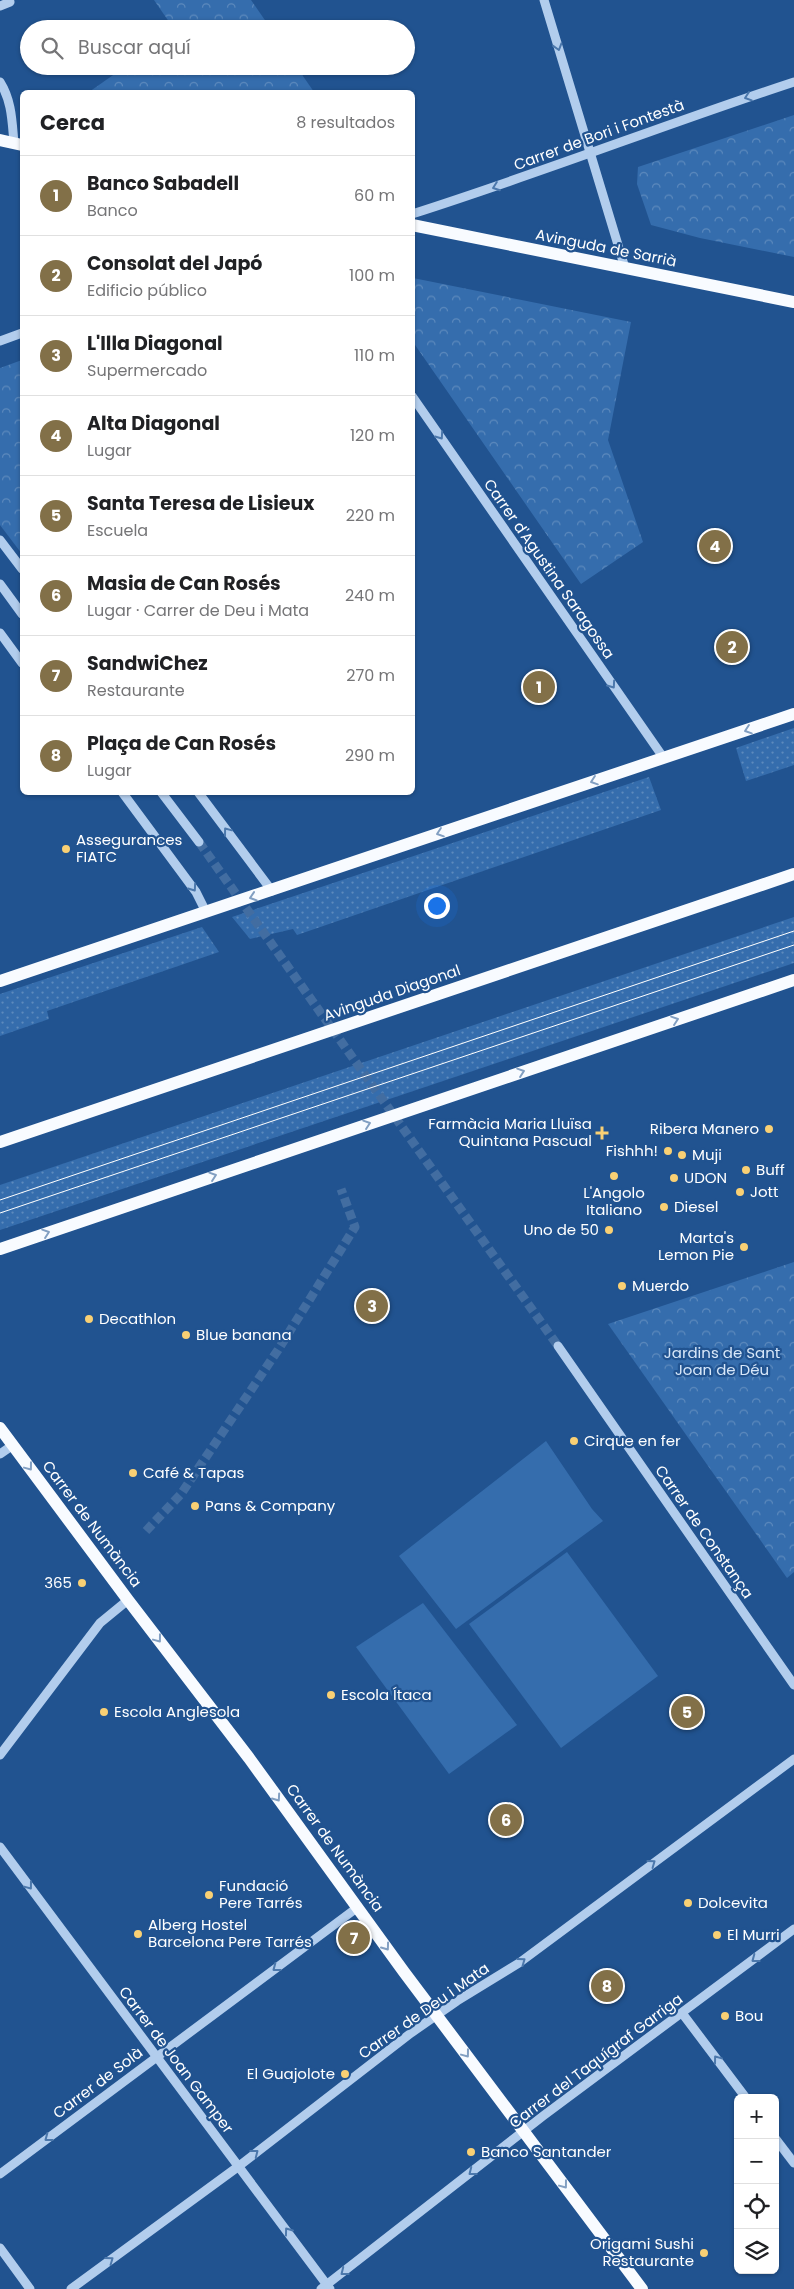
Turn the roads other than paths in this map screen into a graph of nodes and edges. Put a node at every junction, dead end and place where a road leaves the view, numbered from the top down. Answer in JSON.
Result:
{"nodes":[{"id":1,"x":544,"y":0,"type":"edge"},
{"id":2,"x":10,"y":2,"type":"dead end"},
{"id":3,"x":0,"y":6,"type":"edge"},
{"id":4,"x":0,"y":82,"type":"edge"},
{"id":5,"x":794,"y":82,"type":"edge"},
{"id":6,"x":0,"y":140,"type":"edge"},
{"id":7,"x":18,"y":144,"type":"edge"},
{"id":8,"x":589,"y":152,"type":"junction"},
{"id":9,"x":415,"y":213,"type":"edge"},
{"id":10,"x":415,"y":226,"type":"edge"},
{"id":11,"x":625,"y":268,"type":"junction"},
{"id":12,"x":794,"y":302,"type":"edge"},
{"id":13,"x":20,"y":334,"type":"edge"},
{"id":14,"x":0,"y":341,"type":"edge"},
{"id":15,"x":415,"y":400,"type":"edge"},
{"id":16,"x":0,"y":540,"type":"edge"},
{"id":17,"x":20,"y":566,"type":"edge"},
{"id":18,"x":0,"y":584,"type":"edge"},
{"id":19,"x":20,"y":611,"type":"edge"},
{"id":20,"x":0,"y":633,"type":"edge"},
{"id":21,"x":20,"y":660,"type":"edge"},
{"id":22,"x":794,"y":714,"type":"edge"},
{"id":23,"x":663,"y":757,"type":"junction"},
{"id":24,"x":124,"y":795,"type":"edge"},
{"id":25,"x":163,"y":795,"type":"edge"},
{"id":26,"x":200,"y":795,"type":"edge"},
{"id":27,"x":200,"y":842,"type":"tunnel mouth"},
{"id":28,"x":794,"y":874,"type":"edge"},
{"id":29,"x":272,"y":890,"type":"junction"},
{"id":30,"x":206,"y":912,"type":"junction"},
{"id":31,"x":794,"y":980,"type":"edge"},
{"id":32,"x":0,"y":981,"type":"edge"},
{"id":33,"x":0,"y":1142,"type":"edge"},
{"id":34,"x":0,"y":1249,"type":"edge"},
{"id":35,"x":558,"y":1346,"type":"tunnel mouth"},
{"id":36,"x":0,"y":1428,"type":"edge"},
{"id":37,"x":13,"y":1445,"type":"junction"},
{"id":38,"x":0,"y":1454,"type":"edge"},
{"id":39,"x":128,"y":1600,"type":"junction"},
{"id":40,"x":794,"y":1685,"type":"edge"},
{"id":41,"x":0,"y":1755,"type":"edge"},
{"id":42,"x":794,"y":1759,"type":"edge"},
{"id":43,"x":0,"y":1847,"type":"edge"},
{"id":44,"x":358,"y":1907,"type":"junction"},
{"id":45,"x":794,"y":1929,"type":"edge"},
{"id":46,"x":682,"y":2013,"type":"junction"},
{"id":47,"x":436,"y":2015,"type":"junction"},
{"id":48,"x":156,"y":2057,"type":"junction"},
{"id":49,"x":743,"y":2094,"type":"edge"},
{"id":50,"x":525,"y":2132,"type":"junction"},
{"id":51,"x":776,"y":2139,"type":"edge"},
{"id":52,"x":794,"y":2163,"type":"edge"},
{"id":53,"x":239,"y":2166,"type":"junction"},
{"id":54,"x":0,"y":2174,"type":"edge"},
{"id":55,"x":0,"y":2248,"type":"edge"},
{"id":56,"x":326,"y":2288,"type":"edge"},
{"id":57,"x":30,"y":2289,"type":"edge"},
{"id":58,"x":71,"y":2289,"type":"edge"},
{"id":59,"x":642,"y":2289,"type":"edge"}],
"edges":[{"from":1,"to":8,"type":"street","one_way":true},
{"from":2,"to":3,"type":"street"},
{"from":4,"to":7,"type":"street"},
{"from":5,"to":8,"type":"street","name":"Carrer de Bori i Fontestà","one_way":true},
{"from":6,"to":7,"type":"main road"},
{"from":8,"to":9,"type":"street","name":"Carrer de Bori i Fontestà","one_way":true},
{"from":8,"to":11,"type":"street"},
{"from":10,"to":11,"type":"main road","name":"Avinguda de Sarrià"},
{"from":11,"to":12,"type":"main road","name":"Avinguda de Sarrià"},
{"from":13,"to":14,"type":"street"},
{"from":15,"to":23,"type":"street","name":"Carrer d'Agustina Saragossa","one_way":true},
{"from":16,"to":17,"type":"street"},
{"from":18,"to":19,"type":"street"},
{"from":20,"to":21,"type":"street"},
{"from":22,"to":23,"type":"main road","one_way":true},
{"from":23,"to":29,"type":"main road","one_way":true},
{"from":24,"to":30,"type":"street","one_way":true},
{"from":25,"to":27,"type":"street"},
{"from":29,"to":26,"type":"street","one_way":true},
{"from":28,"to":33,"type":"main road","name":"Avinguda Diagonal"},
{"from":29,"to":30,"type":"main road","one_way":true},
{"from":30,"to":32,"type":"main road"},
{"from":34,"to":31,"type":"main road","one_way":true},
{"from":35,"to":40,"type":"street","name":"Carrer de Constança"},
{"from":36,"to":37,"type":"main road","name":"Carrer de Numància"},
{"from":37,"to":38,"type":"street"},
{"from":37,"to":39,"type":"main road","name":"Carrer de Numància","one_way":true},
{"from":39,"to":41,"type":"street"},
{"from":39,"to":44,"type":"main road","name":"Carrer de Numància","one_way":true},
{"from":47,"to":42,"type":"street","name":"Carrer de Deu i Mata","one_way":true},
{"from":43,"to":48,"type":"street","name":"Carrer de Joan Gamper","one_way":true},
{"from":44,"to":47,"type":"main road","name":"Carrer de Numància","one_way":true},
{"from":44,"to":48,"type":"street","name":"Carrer de Solà","one_way":true},
{"from":45,"to":46,"type":"street","name":"Carrer del Taquígraf Garriga","one_way":true},
{"from":49,"to":46,"type":"street","one_way":true},
{"from":46,"to":50,"type":"street","name":"Carrer del Taquígraf Garriga"},
{"from":47,"to":50,"type":"main road","name":"Carrer de Numància","one_way":true},
{"from":53,"to":47,"type":"street","name":"Carrer de Deu i Mata","one_way":true},
{"from":48,"to":53,"type":"street","name":"Carrer de Joan Gamper"},
{"from":48,"to":54,"type":"street","name":"Carrer de Solà","one_way":true},
{"from":50,"to":56,"type":"street","name":"Carrer del Taquígraf Garriga","one_way":true},
{"from":50,"to":59,"type":"main road","name":"Carrer de Numància","one_way":true},
{"from":51,"to":52,"type":"street"},
{"from":56,"to":53,"type":"street","name":"Carrer de Joan Gamper","one_way":true},
{"from":58,"to":53,"type":"street","name":"Carrer de Deu i Mata","one_way":true},
{"from":55,"to":57,"type":"street"}]}
